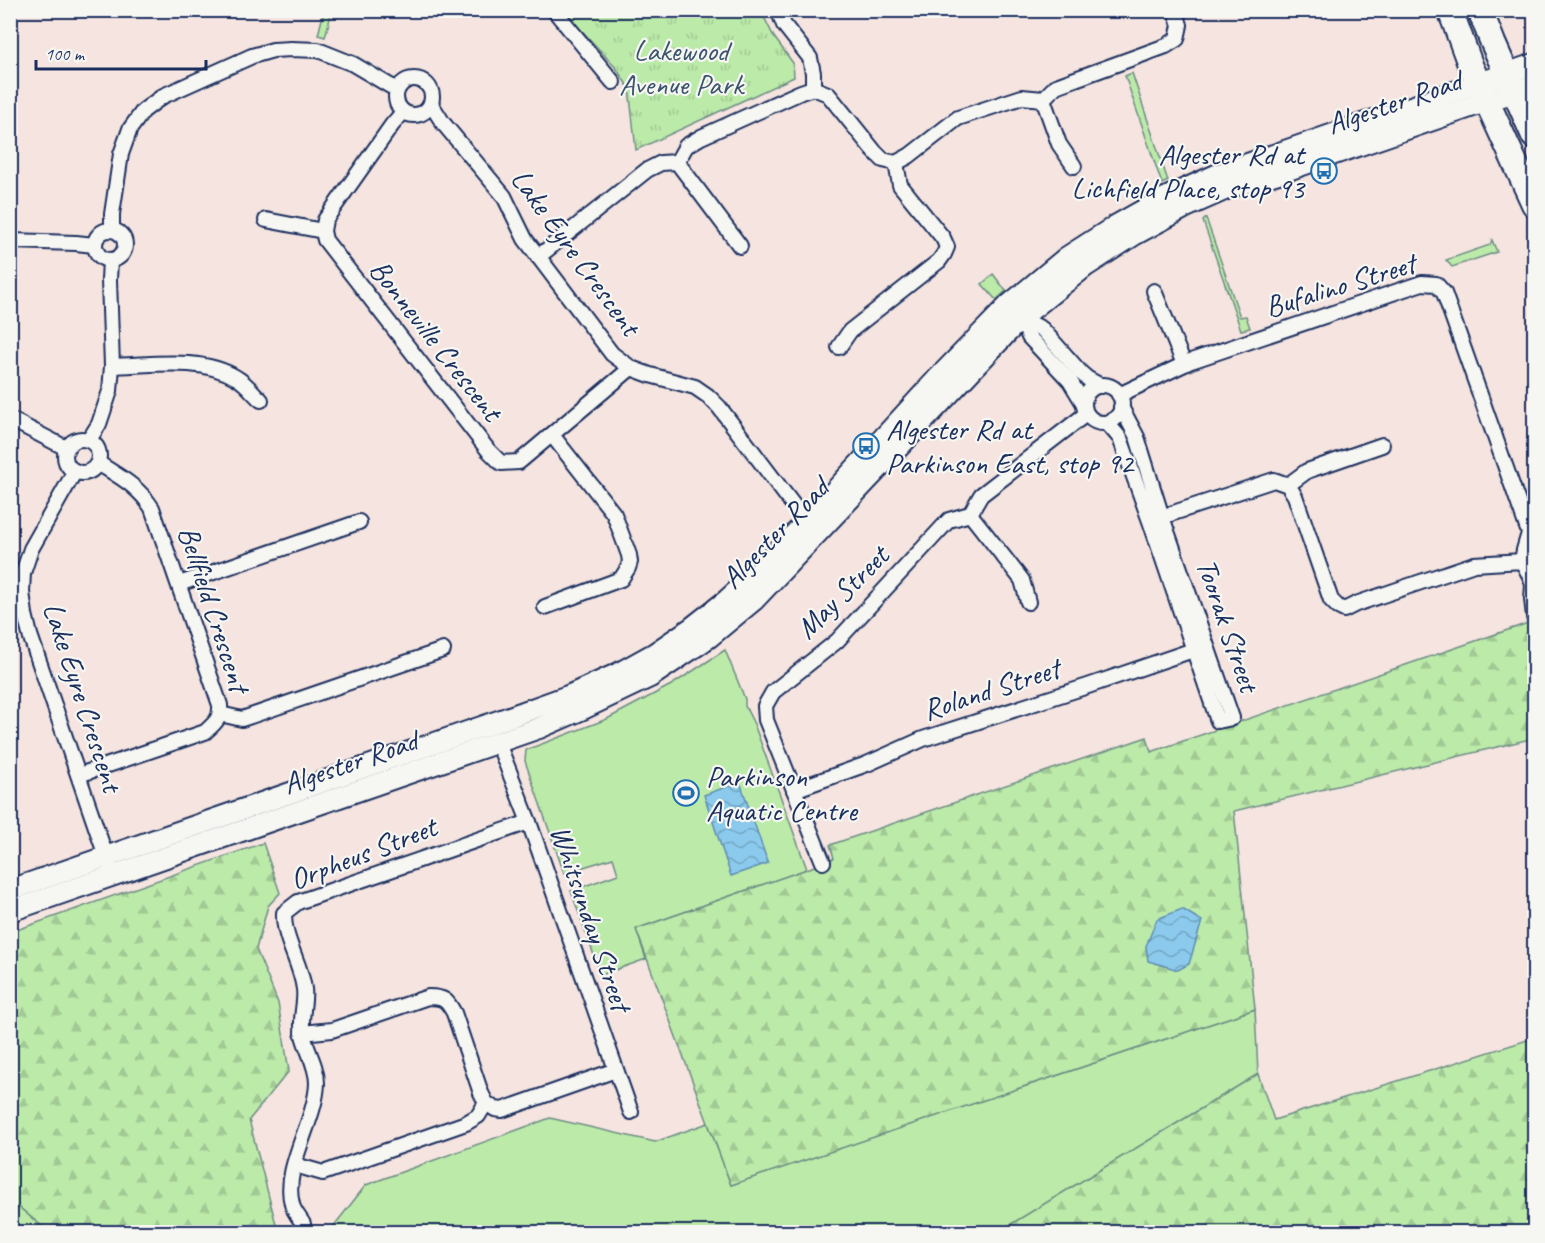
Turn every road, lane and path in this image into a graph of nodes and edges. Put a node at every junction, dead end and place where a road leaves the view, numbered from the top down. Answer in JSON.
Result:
{"nodes":[{"id":1,"x":554,"y":10,"type":"edge"},
{"id":2,"x":778,"y":10,"type":"edge"},
{"id":3,"x":1175,"y":10,"type":"edge"},
{"id":4,"x":1450,"y":10,"type":"edge"},
{"id":5,"x":1480,"y":10,"type":"edge"},
{"id":6,"x":1534,"y":64,"type":"edge"},
{"id":7,"x":614,"y":82,"type":"dead end"},
{"id":8,"x":1518,"y":84,"type":"edge"},
{"id":9,"x":813,"y":88,"type":"junction"},
{"id":10,"x":397,"y":90,"type":"junction"},
{"id":11,"x":1483,"y":93,"type":"junction"},
{"id":12,"x":1043,"y":99,"type":"junction"},
{"id":13,"x":431,"y":104,"type":"junction"},
{"id":14,"x":403,"y":112,"type":"junction"},
{"id":15,"x":1532,"y":123,"type":"edge"},
{"id":16,"x":677,"y":162,"type":"junction"},
{"id":17,"x":896,"y":163,"type":"junction"},
{"id":18,"x":1074,"y":166,"type":"dead end"},
{"id":19,"x":1534,"y":204,"type":"edge"},
{"id":20,"x":266,"y":220,"type":"dead end"},
{"id":21,"x":112,"y":230,"type":"junction"},
{"id":22,"x":323,"y":231,"type":"junction"},
{"id":23,"x":10,"y":241,"type":"edge"},
{"id":24,"x":94,"y":246,"type":"junction"},
{"id":25,"x":740,"y":246,"type":"dead end"},
{"id":26,"x":538,"y":257,"type":"junction"},
{"id":27,"x":110,"y":261,"type":"junction"},
{"id":28,"x":1154,"y":291,"type":"dead end"},
{"id":29,"x":1015,"y":312,"type":"junction"},
{"id":30,"x":839,"y":347,"type":"dead end"},
{"id":31,"x":1184,"y":364,"type":"junction"},
{"id":32,"x":112,"y":366,"type":"junction"},
{"id":33,"x":631,"y":368,"type":"junction"},
{"id":34,"x":1101,"y":386,"type":"junction"},
{"id":35,"x":261,"y":400,"type":"dead end"},
{"id":36,"x":1120,"y":401,"type":"junction"},
{"id":37,"x":1085,"y":409,"type":"junction"},
{"id":38,"x":10,"y":419,"type":"edge"},
{"id":39,"x":1107,"y":423,"type":"junction"},
{"id":40,"x":552,"y":435,"type":"junction"},
{"id":41,"x":89,"y":440,"type":"junction"},
{"id":42,"x":1382,"y":445,"type":"dead end"},
{"id":43,"x":66,"y":448,"type":"junction"},
{"id":44,"x":98,"y":463,"type":"junction"},
{"id":45,"x":75,"y":471,"type":"junction"},
{"id":46,"x":1288,"y":485,"type":"junction"},
{"id":47,"x":970,"y":514,"type":"junction"},
{"id":48,"x":1156,"y":519,"type":"junction"},
{"id":49,"x":359,"y":522,"type":"dead end"},
{"id":50,"x":814,"y":526,"type":"junction"},
{"id":51,"x":1522,"y":561,"type":"junction"},
{"id":52,"x":17,"y":572,"type":"edge"},
{"id":53,"x":179,"y":584,"type":"junction"},
{"id":54,"x":1028,"y":602,"type":"dead end"},
{"id":55,"x":545,"y":607,"type":"dead end"},
{"id":56,"x":1534,"y":617,"type":"edge"},
{"id":57,"x":1207,"y":645,"type":"junction"},
{"id":58,"x":443,"y":650,"type":"dead end"},
{"id":59,"x":1193,"y":650,"type":"junction"},
{"id":60,"x":220,"y":714,"type":"junction"},
{"id":61,"x":490,"y":724,"type":"junction"},
{"id":62,"x":498,"y":743,"type":"junction"},
{"id":63,"x":79,"y":775,"type":"junction"},
{"id":64,"x":794,"y":790,"type":"junction"},
{"id":65,"x":529,"y":822,"type":"junction"},
{"id":66,"x":106,"y":856,"type":"junction"},
{"id":67,"x":823,"y":862,"type":"dead end"},
{"id":68,"x":113,"y":875,"type":"junction"},
{"id":69,"x":10,"y":890,"type":"edge"},
{"id":70,"x":10,"y":911,"type":"edge"},
{"id":71,"x":302,"y":1033,"type":"junction"},
{"id":72,"x":616,"y":1070,"type":"junction"},
{"id":73,"x":486,"y":1103,"type":"junction"},
{"id":74,"x":631,"y":1112,"type":"dead end"},
{"id":75,"x":295,"y":1165,"type":"junction"},
{"id":76,"x":303,"y":1224,"type":"dead end"}],
"edges":[{"from":1,"to":7,"type":"street"},
{"from":2,"to":9,"type":"street"},
{"from":3,"to":12,"type":"street"},
{"from":4,"to":11,"type":"highway"},
{"from":5,"to":8,"type":"highway"},
{"from":6,"to":8,"type":"main road","name":"Algester Road"},
{"from":8,"to":11,"type":"main road","name":"Algester Road"},
{"from":8,"to":15,"type":"highway"},
{"from":9,"to":16,"type":"street"},
{"from":9,"to":17,"type":"street"},
{"from":10,"to":13,"type":"street"},
{"from":10,"to":14,"type":"street"},
{"from":10,"to":21,"type":"street"},
{"from":11,"to":19,"type":"highway"},
{"from":11,"to":29,"type":"main road","name":"Algester Road"},
{"from":12,"to":17,"type":"street"},
{"from":12,"to":18,"type":"street"},
{"from":13,"to":14,"type":"street"},
{"from":13,"to":26,"type":"street","name":"Lake Eyre Crescent"},
{"from":14,"to":22,"type":"street"},
{"from":16,"to":25,"type":"street"},
{"from":16,"to":26,"type":"street"},
{"from":17,"to":30,"type":"street"},
{"from":20,"to":22,"type":"street"},
{"from":21,"to":24,"type":"street"},
{"from":21,"to":27,"type":"street"},
{"from":22,"to":40,"type":"street","name":"Bonneville Crescent"},
{"from":23,"to":24,"type":"street"},
{"from":24,"to":27,"type":"street"},
{"from":26,"to":33,"type":"street","name":"Lake Eyre Crescent"},
{"from":27,"to":32,"type":"street"},
{"from":28,"to":31,"type":"street"},
{"from":29,"to":34,"type":"street"},
{"from":29,"to":37,"type":"street"},
{"from":29,"to":50,"type":"main road","name":"Algester Road"},
{"from":31,"to":36,"type":"street","name":"Bufalino Street"},
{"from":31,"to":51,"type":"street","name":"Bufalino Street"},
{"from":32,"to":35,"type":"street"},
{"from":32,"to":41,"type":"street"},
{"from":33,"to":40,"type":"street","name":"Bonneville Crescent"},
{"from":33,"to":50,"type":"street","name":"Lake Eyre Crescent"},
{"from":34,"to":36,"type":"street"},
{"from":34,"to":37,"type":"street"},
{"from":36,"to":39,"type":"street"},
{"from":36,"to":48,"type":"street","name":"Toorak Street"},
{"from":37,"to":39,"type":"street"},
{"from":37,"to":47,"type":"street","name":"May Street"},
{"from":38,"to":43,"type":"street"},
{"from":39,"to":48,"type":"street","name":"Toorak Street"},
{"from":40,"to":55,"type":"street"},
{"from":41,"to":43,"type":"street"},
{"from":41,"to":44,"type":"street"},
{"from":42,"to":46,"type":"street"},
{"from":43,"to":45,"type":"street"},
{"from":44,"to":45,"type":"street"},
{"from":44,"to":53,"type":"street","name":"Bellfield Crescent"},
{"from":45,"to":52,"type":"street","name":"Lake Eyre Crescent"},
{"from":46,"to":48,"type":"street"},
{"from":46,"to":51,"type":"street"},
{"from":47,"to":54,"type":"street"},
{"from":47,"to":64,"type":"street","name":"May Street"},
{"from":48,"to":57,"type":"street","name":"Toorak Street"},
{"from":48,"to":59,"type":"street","name":"Toorak Street"},
{"from":49,"to":53,"type":"street"},
{"from":50,"to":61,"type":"main road","name":"Algester Road"},
{"from":50,"to":62,"type":"main road","name":"Algester Road"},
{"from":51,"to":56,"type":"street"},
{"from":52,"to":63,"type":"street","name":"Lake Eyre Crescent"},
{"from":53,"to":60,"type":"street","name":"Bellfield Crescent"},
{"from":57,"to":59,"type":"street","name":"Roland Street"},
{"from":57,"to":59,"type":"street","name":"Toorak Street"},
{"from":58,"to":60,"type":"street"},
{"from":59,"to":64,"type":"street","name":"Roland Street"},
{"from":60,"to":63,"type":"street","name":"Bellfield Crescent"},
{"from":61,"to":62,"type":"main road"},
{"from":61,"to":66,"type":"main road","name":"Algester Road"},
{"from":62,"to":65,"type":"street","name":"Whitsunday Street"},
{"from":62,"to":68,"type":"main road","name":"Algester Road"},
{"from":63,"to":66,"type":"street","name":"Lake Eyre Crescent"},
{"from":64,"to":67,"type":"street","name":"May Street"},
{"from":65,"to":71,"type":"street","name":"Orpheus Street"},
{"from":65,"to":72,"type":"street","name":"Whitsunday Street"},
{"from":66,"to":68,"type":"street","name":"Lake Eyre Crescent"},
{"from":66,"to":69,"type":"main road","name":"Algester Road"},
{"from":68,"to":70,"type":"main road","name":"Algester Road"},
{"from":71,"to":73,"type":"street"},
{"from":71,"to":75,"type":"street","name":"Orpheus Street"},
{"from":72,"to":73,"type":"street"},
{"from":72,"to":74,"type":"street","name":"Whitsunday Street"},
{"from":73,"to":75,"type":"street"},
{"from":75,"to":76,"type":"street","name":"Orpheus Street"}]}
